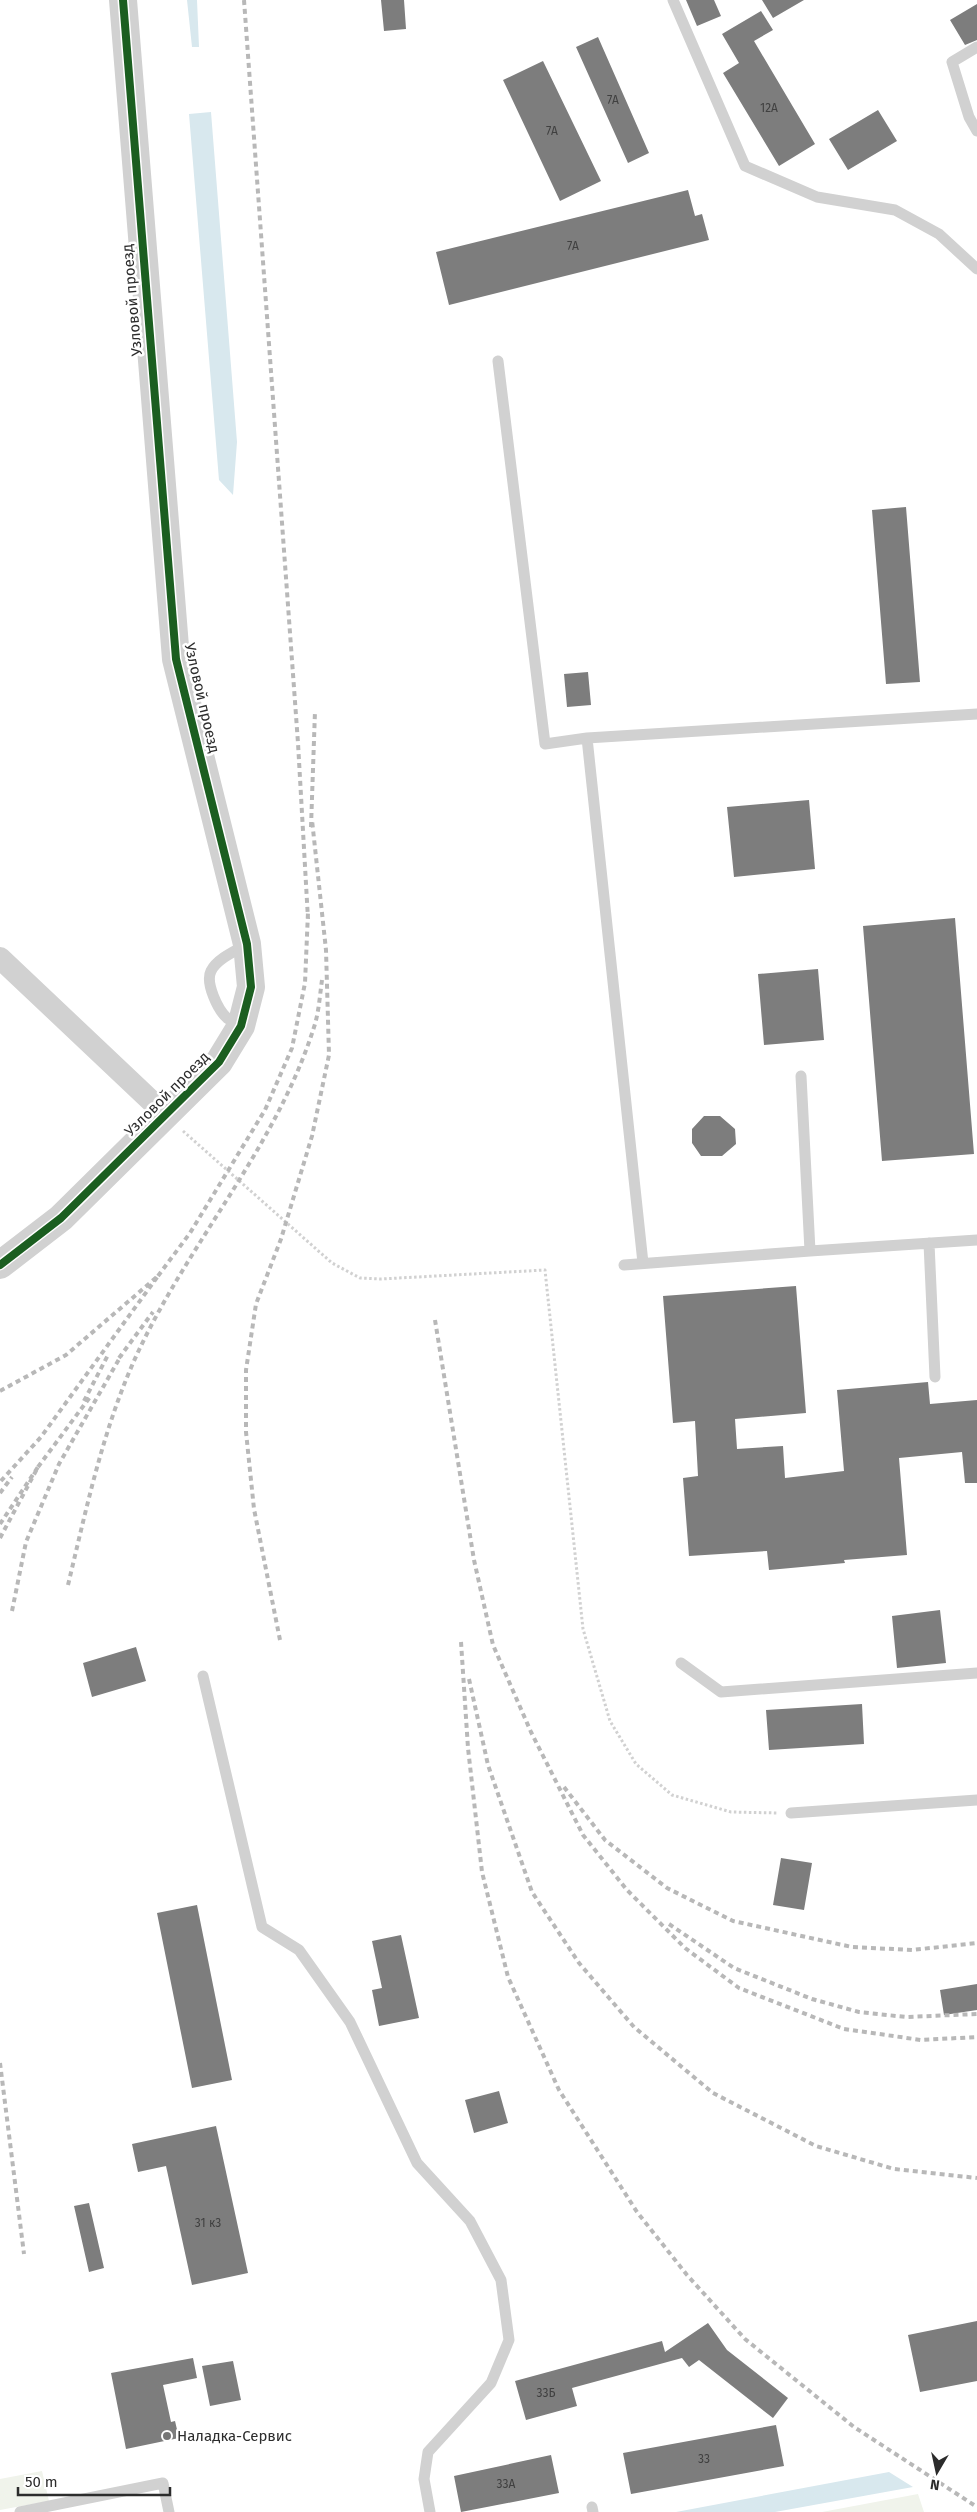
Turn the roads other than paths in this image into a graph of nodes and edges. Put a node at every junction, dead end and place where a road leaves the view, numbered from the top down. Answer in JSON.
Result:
{"nodes":[{"id":1,"x":123,"y":0,"type":"edge"},
{"id":2,"x":673,"y":0,"type":"edge"},
{"id":3,"x":977,"y":47,"type":"edge"},
{"id":4,"x":977,"y":131,"type":"edge"},
{"id":5,"x":977,"y":269,"type":"edge"},
{"id":6,"x":498,"y":361,"type":"dead end"},
{"id":7,"x":977,"y":714,"type":"edge"},
{"id":8,"x":587,"y":738,"type":"junction"},
{"id":9,"x":247,"y":944,"type":"junction"},
{"id":10,"x":0,"y":958,"type":"edge"},
{"id":11,"x":241,"y":1026,"type":"junction"},
{"id":12,"x":801,"y":1076,"type":"dead end"},
{"id":13,"x":166,"y":1115,"type":"junction"},
{"id":14,"x":977,"y":1240,"type":"edge"},
{"id":15,"x":929,"y":1243,"type":"junction"},
{"id":16,"x":810,"y":1251,"type":"junction"},
{"id":17,"x":643,"y":1263,"type":"junction"},
{"id":18,"x":0,"y":1265,"type":"edge"},
{"id":19,"x":624,"y":1265,"type":"dead end"},
{"id":20,"x":935,"y":1378,"type":"dead end"},
{"id":21,"x":681,"y":1663,"type":"dead end"},
{"id":22,"x":977,"y":1673,"type":"edge"},
{"id":23,"x":203,"y":1676,"type":"dead end"},
{"id":24,"x":977,"y":1800,"type":"edge"},
{"id":25,"x":791,"y":1813,"type":"road end"},
{"id":26,"x":20,"y":2512,"type":"edge"},
{"id":27,"x":169,"y":2512,"type":"edge"},
{"id":28,"x":430,"y":2512,"type":"edge"}],
"edges":[{"from":1,"to":9,"type":"street","name":"Узловой проезд"},
{"from":2,"to":5,"type":"lane"},
{"from":3,"to":4,"type":"lane"},
{"from":6,"to":8,"type":"lane"},
{"from":7,"to":8,"type":"lane"},
{"from":8,"to":17,"type":"lane"},
{"from":9,"to":11,"type":"street","name":"Узловой проезд"},
{"from":9,"to":11,"type":"lane"},
{"from":10,"to":13,"type":"street"},
{"from":11,"to":13,"type":"street","name":"Узловой проезд"},
{"from":12,"to":16,"type":"lane"},
{"from":13,"to":18,"type":"street","name":"Узловой проезд"},
{"from":14,"to":15,"type":"lane"},
{"from":15,"to":16,"type":"lane"},
{"from":15,"to":20,"type":"lane"},
{"from":16,"to":17,"type":"lane"},
{"from":17,"to":19,"type":"lane"},
{"from":21,"to":22,"type":"lane"},
{"from":23,"to":28,"type":"lane"},
{"from":24,"to":25,"type":"lane"},
{"from":26,"to":27,"type":"lane"}]}
